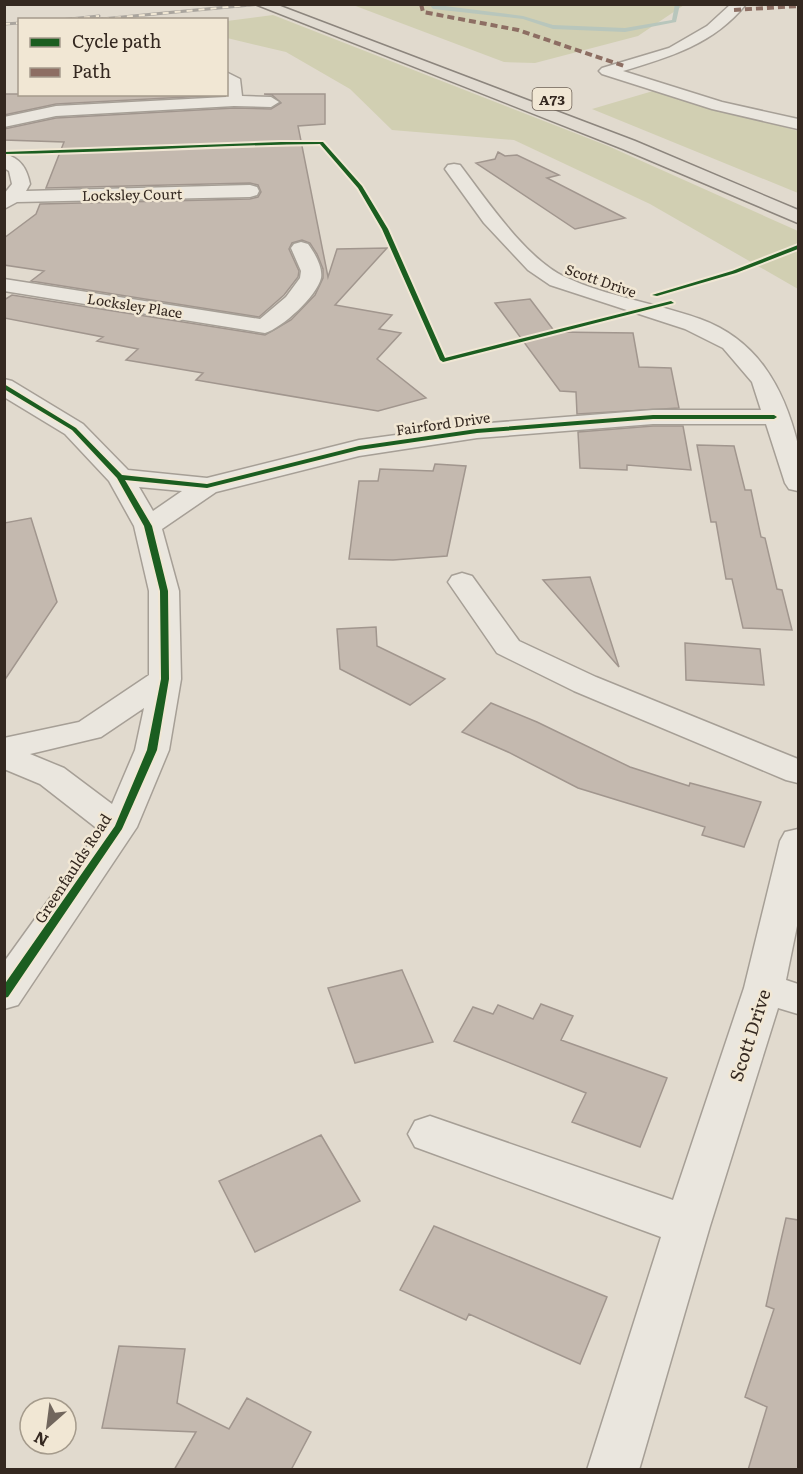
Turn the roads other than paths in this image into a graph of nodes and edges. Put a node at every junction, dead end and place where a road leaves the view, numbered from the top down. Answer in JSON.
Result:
{"nodes":[{"id":1,"x":261,"y":4,"type":"edge"},
{"id":2,"x":304,"y":4,"type":"edge"},
{"id":3,"x":740,"y":4,"type":"edge"},
{"id":4,"x":228,"y":77,"type":"edge"},
{"id":5,"x":234,"y":101,"type":"junction"},
{"id":6,"x":272,"y":102,"type":"dead end"},
{"id":7,"x":4,"y":122,"type":"edge"},
{"id":8,"x":798,"y":124,"type":"edge"},
{"id":9,"x":646,"y":135,"type":"dead end"},
{"id":10,"x":4,"y":159,"type":"edge"},
{"id":11,"x":454,"y":169,"type":"dead end"},
{"id":12,"x":250,"y":191,"type":"dead end"},
{"id":13,"x":9,"y":200,"type":"edge"},
{"id":14,"x":798,"y":217,"type":"edge"},
{"id":15,"x":301,"y":248,"type":"dead end"},
{"id":16,"x":4,"y":285,"type":"edge"},
{"id":17,"x":4,"y":386,"type":"edge"},
{"id":18,"x":774,"y":417,"type":"junction"},
{"id":19,"x":120,"y":477,"type":"junction"},
{"id":20,"x":798,"y":483,"type":"edge"},
{"id":21,"x":207,"y":486,"type":"junction"},
{"id":22,"x":148,"y":526,"type":"junction"},
{"id":23,"x":462,"y":582,"type":"dead end"},
{"id":24,"x":165,"y":679,"type":"junction"},
{"id":25,"x":4,"y":749,"type":"edge"},
{"id":26,"x":4,"y":756,"type":"edge"},
{"id":27,"x":798,"y":772,"type":"edge"},
{"id":28,"x":119,"y":827,"type":"junction"},
{"id":29,"x":798,"y":841,"type":"edge"},
{"id":30,"x":4,"y":994,"type":"edge"},
{"id":31,"x":781,"y":994,"type":"edge"},
{"id":32,"x":430,"y":1134,"type":"dead end"},
{"id":33,"x":687,"y":1226,"type":"junction"},
{"id":34,"x":613,"y":1470,"type":"edge"}],
"edges":[{"from":1,"to":14,"type":"main road","number":"A73"},
{"from":2,"to":9,"type":"main road","number":"A73"},
{"from":3,"to":8,"type":"street"},
{"from":4,"to":5,"type":"street"},
{"from":5,"to":6,"type":"street"},
{"from":5,"to":7,"type":"street"},
{"from":10,"to":13,"type":"street"},
{"from":11,"to":18,"type":"street","name":"Scott Drive"},
{"from":12,"to":13,"type":"street","name":"Locksley Court"},
{"from":15,"to":16,"type":"street","name":"Locksley Place"},
{"from":17,"to":19,"type":"street","name":"Greenfaulds Road"},
{"from":18,"to":20,"type":"street","name":"Scott Drive"},
{"from":18,"to":21,"type":"street","name":"Fairford Drive"},
{"from":19,"to":21,"type":"street","name":"Fairford Drive"},
{"from":19,"to":22,"type":"street","name":"Greenfaulds Road"},
{"from":21,"to":22,"type":"street","name":"Fairford Drive"},
{"from":22,"to":24,"type":"street","name":"Greenfaulds Road"},
{"from":23,"to":27,"type":"street"},
{"from":24,"to":25,"type":"street"},
{"from":24,"to":28,"type":"street","name":"Greenfaulds Road"},
{"from":26,"to":28,"type":"street"},
{"from":28,"to":30,"type":"street","name":"Greenfaulds Road"},
{"from":29,"to":31,"type":"street","name":"Scott Drive"},
{"from":31,"to":33,"type":"street","name":"Scott Drive"},
{"from":32,"to":33,"type":"street"},
{"from":33,"to":34,"type":"street","name":"Scott Drive"}]}
